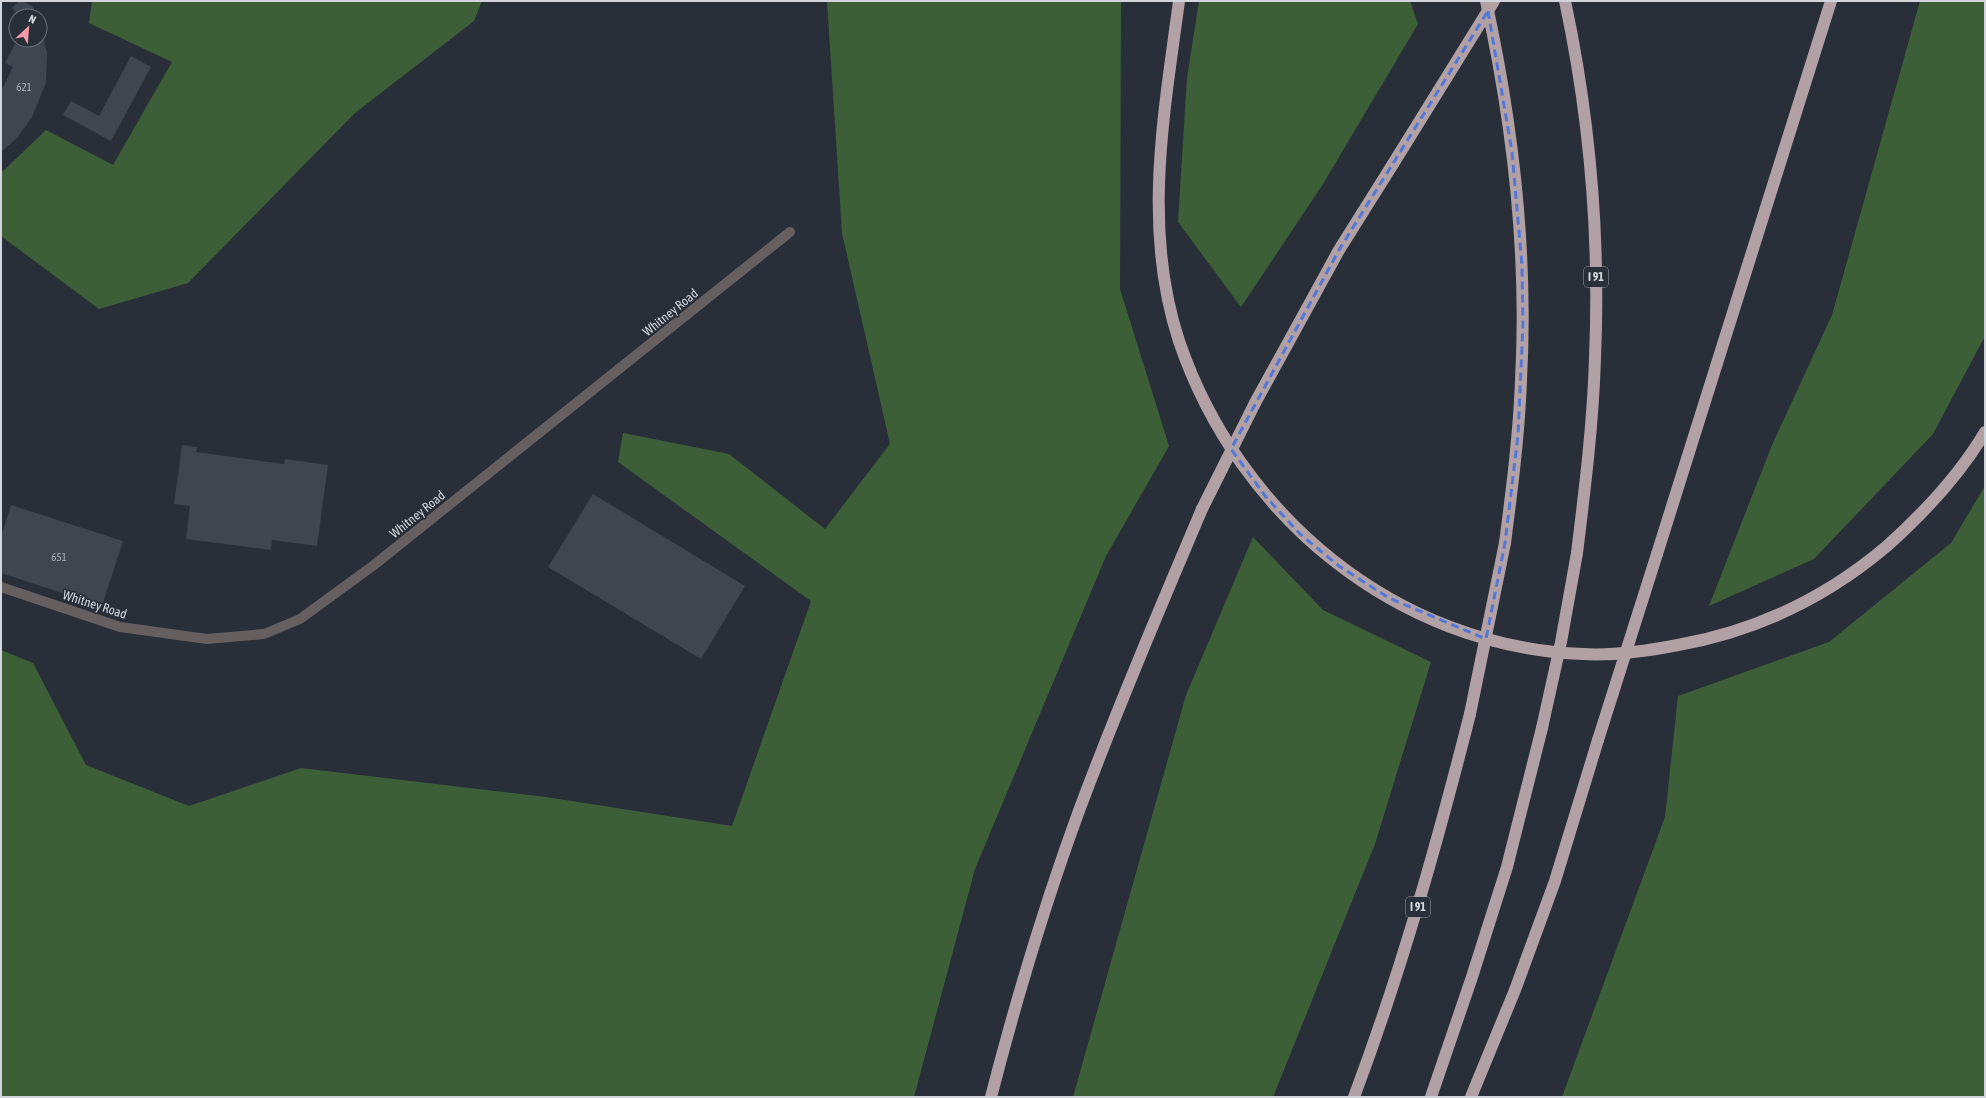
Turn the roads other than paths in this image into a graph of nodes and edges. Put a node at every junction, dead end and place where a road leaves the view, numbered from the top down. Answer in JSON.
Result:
{"nodes":[{"id":1,"x":1179,"y":1,"type":"edge"},
{"id":2,"x":1486,"y":1,"type":"edge"},
{"id":3,"x":1494,"y":1,"type":"edge"},
{"id":4,"x":1565,"y":1,"type":"edge"},
{"id":5,"x":1831,"y":1,"type":"edge"},
{"id":6,"x":790,"y":232,"type":"dead end"},
{"id":7,"x":1985,"y":432,"type":"edge"},
{"id":8,"x":1,"y":587,"type":"edge"},
{"id":9,"x":991,"y":1097,"type":"edge"},
{"id":10,"x":1354,"y":1097,"type":"edge"},
{"id":11,"x":1431,"y":1097,"type":"edge"},
{"id":12,"x":1471,"y":1097,"type":"edge"}],
"edges":[{"from":1,"to":7,"type":"highway"},
{"from":2,"to":10,"type":"highway","number":"I 91","bridge":true},
{"from":3,"to":9,"type":"highway","bridge":true},
{"from":4,"to":11,"type":"highway","number":"I 91","bridge":true},
{"from":5,"to":12,"type":"highway","bridge":true},
{"from":6,"to":8,"type":"street","name":"Whitney Road"}]}
